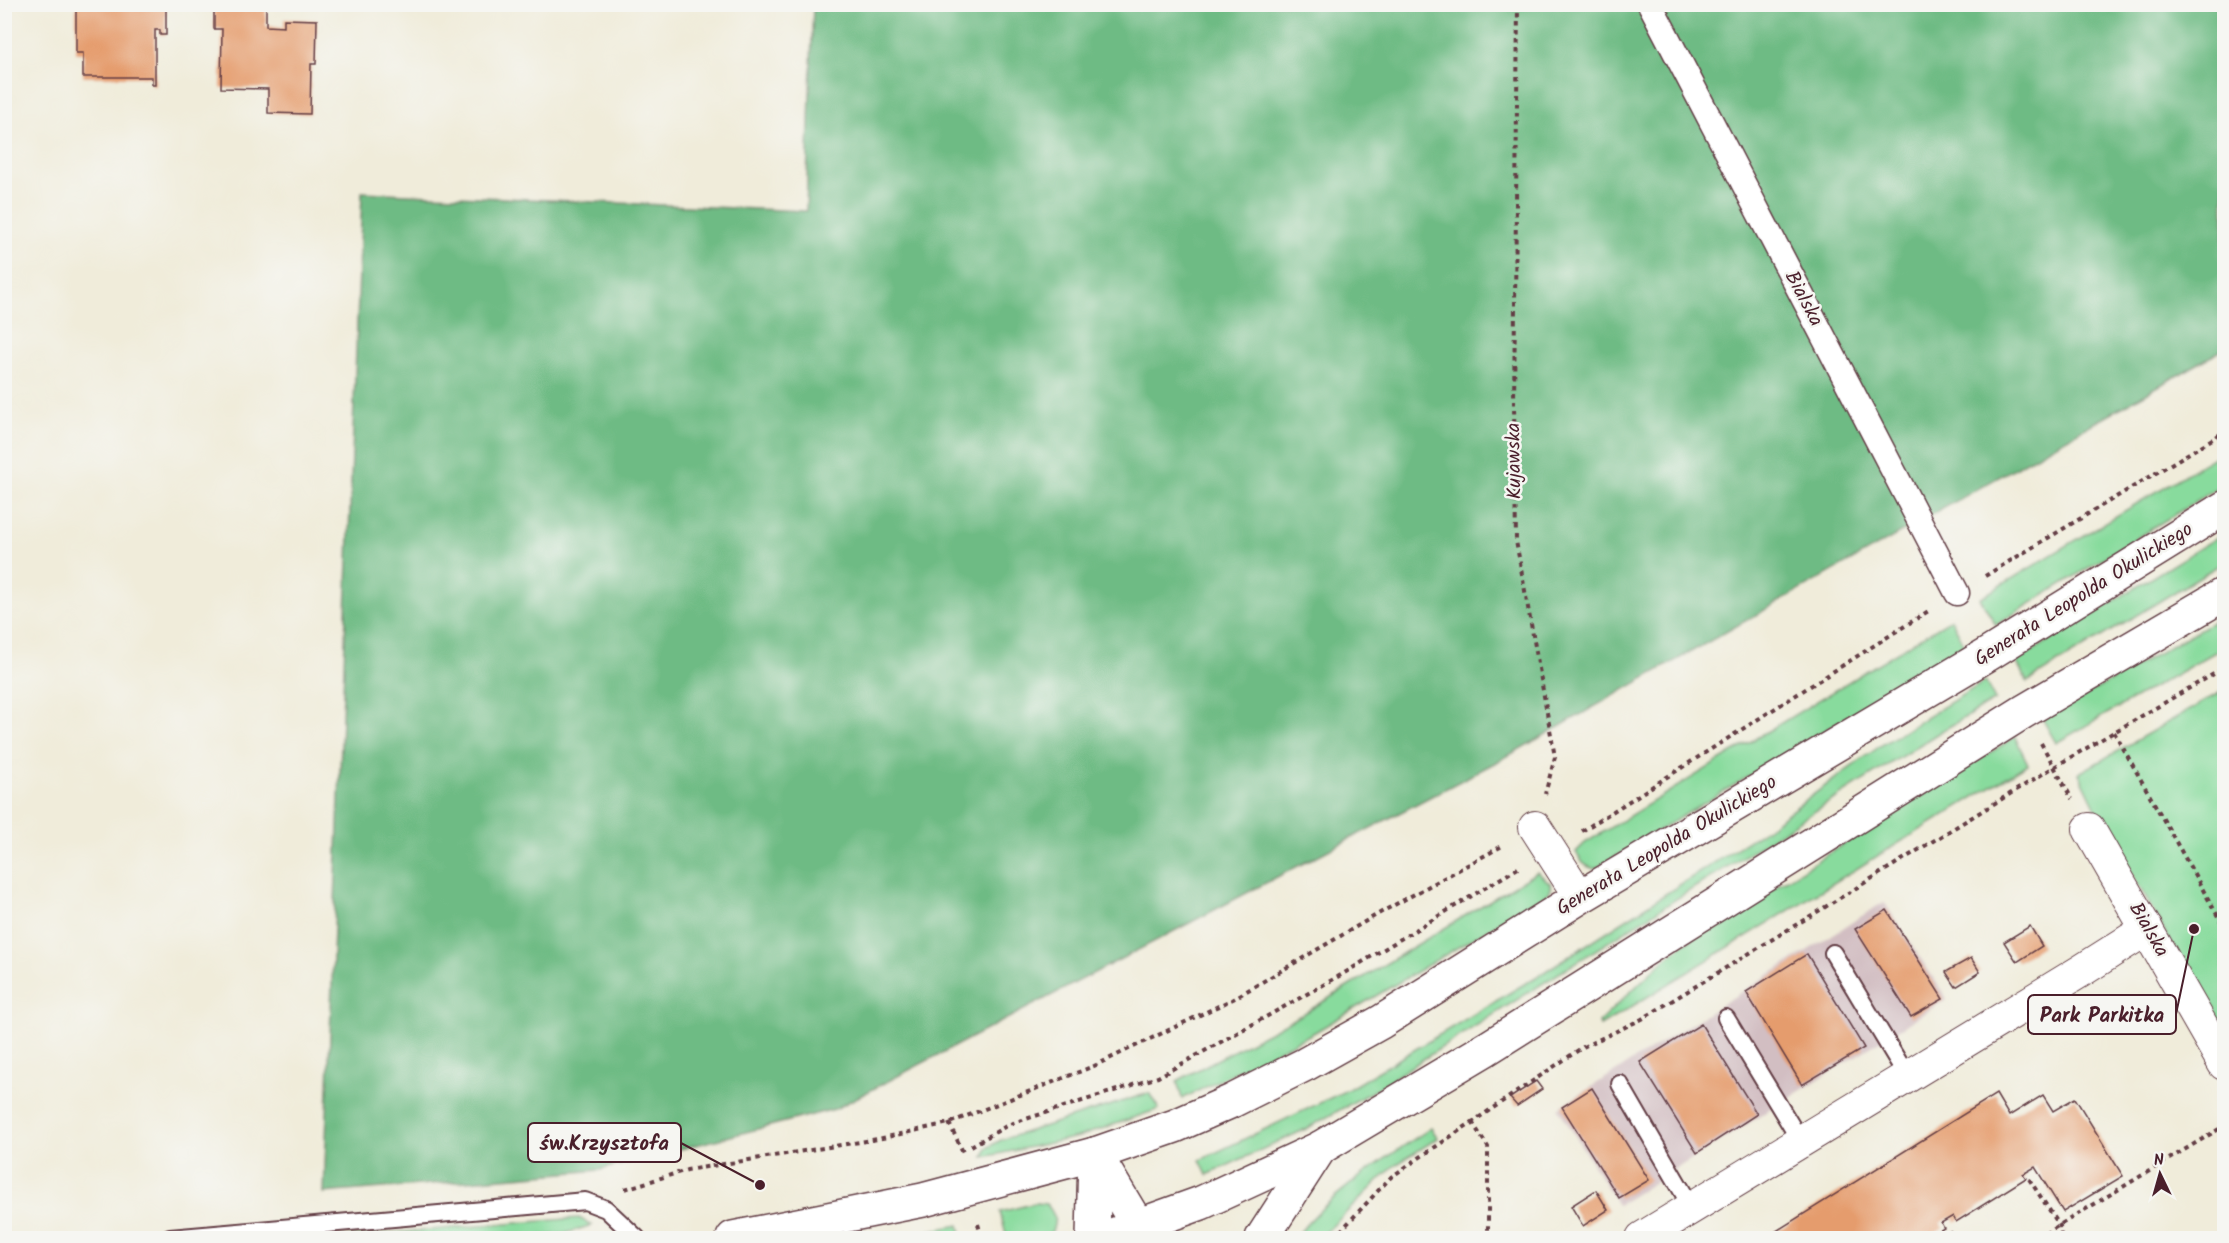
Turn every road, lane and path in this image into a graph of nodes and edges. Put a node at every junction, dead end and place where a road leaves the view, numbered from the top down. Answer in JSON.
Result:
{"nodes":[{"id":1,"x":1518,"y":4,"type":"edge"},
{"id":2,"x":1650,"y":4,"type":"edge"},
{"id":3,"x":2224,"y":432,"type":"edge"},
{"id":4,"x":2224,"y":508,"type":"edge"},
{"id":5,"x":1957,"y":593,"type":"junction"},
{"id":6,"x":2224,"y":594,"type":"edge"},
{"id":7,"x":2224,"y":668,"type":"edge"},
{"id":8,"x":2114,"y":732,"type":"junction"},
{"id":9,"x":2038,"y":738,"type":"dead end"},
{"id":10,"x":2054,"y":767,"type":"junction"},
{"id":11,"x":1535,"y":827,"type":"junction"},
{"id":12,"x":2089,"y":829,"type":"joint"},
{"id":13,"x":1580,"y":832,"type":"dead end"},
{"id":14,"x":1519,"y":867,"type":"dead end"},
{"id":15,"x":1580,"y":897,"type":"junction"},
{"id":16,"x":2224,"y":927,"type":"edge"},
{"id":17,"x":2147,"y":929,"type":"junction"},
{"id":18,"x":1833,"y":953,"type":"dead end"},
{"id":19,"x":1726,"y":1018,"type":"dead end"},
{"id":20,"x":2224,"y":1064,"type":"edge"},
{"id":21,"x":1907,"y":1076,"type":"junction"},
{"id":22,"x":1620,"y":1084,"type":"dead end"},
{"id":23,"x":1472,"y":1122,"type":"junction"},
{"id":24,"x":949,"y":1123,"type":"junction"},
{"id":25,"x":2224,"y":1126,"type":"edge"},
{"id":26,"x":1801,"y":1142,"type":"junction"},
{"id":27,"x":1320,"y":1148,"type":"junction"},
{"id":28,"x":1095,"y":1154,"type":"junction"},
{"id":29,"x":2028,"y":1179,"type":"dead end"},
{"id":30,"x":585,"y":1201,"type":"junction"},
{"id":31,"x":1692,"y":1208,"type":"junction"},
{"id":32,"x":976,"y":1218,"type":"dead end"},
{"id":33,"x":2060,"y":1226,"type":"junction"},
{"id":34,"x":1949,"y":1231,"type":"dead end"},
{"id":35,"x":1139,"y":1232,"type":"edge"},
{"id":36,"x":171,"y":1239,"type":"edge"},
{"id":37,"x":637,"y":1239,"type":"edge"},
{"id":38,"x":733,"y":1239,"type":"edge"},
{"id":39,"x":982,"y":1239,"type":"edge"},
{"id":40,"x":1093,"y":1239,"type":"edge"},
{"id":41,"x":1104,"y":1239,"type":"edge"},
{"id":42,"x":1262,"y":1239,"type":"edge"},
{"id":43,"x":1334,"y":1239,"type":"edge"},
{"id":44,"x":1488,"y":1239,"type":"edge"},
{"id":45,"x":1642,"y":1239,"type":"edge"},
{"id":46,"x":1954,"y":1239,"type":"edge"},
{"id":47,"x":2038,"y":1239,"type":"edge"},
{"id":48,"x":2061,"y":1239,"type":"edge"}],
"edges":[{"from":1,"to":11,"type":"path","name":"Kujawska"},
{"from":2,"to":5,"type":"street","name":"Bialska"},
{"from":3,"to":5,"type":"path"},
{"from":4,"to":15,"type":"main road","name":"Generała Leopolda Okulickiego"},
{"from":5,"to":13,"type":"path"},
{"from":6,"to":27,"type":"main road"},
{"from":7,"to":8,"type":"path"},
{"from":8,"to":10,"type":"path"},
{"from":8,"to":16,"type":"path"},
{"from":9,"to":10,"type":"path"},
{"from":10,"to":12,"type":"path"},
{"from":10,"to":23,"type":"path"},
{"from":11,"to":15,"type":"street"},
{"from":11,"to":24,"type":"path"},
{"from":12,"to":17,"type":"street","name":"Bialska"},
{"from":14,"to":24,"type":"path"},
{"from":15,"to":28,"type":"main road","name":"Generała Leopolda Okulickiego"},
{"from":17,"to":20,"type":"street","name":"Bialska"},
{"from":17,"to":21,"type":"street"},
{"from":18,"to":21,"type":"lane"},
{"from":19,"to":26,"type":"lane"},
{"from":21,"to":26,"type":"street"},
{"from":22,"to":31,"type":"lane"},
{"from":23,"to":43,"type":"path"},
{"from":23,"to":44,"type":"path"},
{"from":24,"to":30,"type":"path"},
{"from":25,"to":33,"type":"path"},
{"from":26,"to":31,"type":"street"},
{"from":27,"to":35,"type":"main road"},
{"from":27,"to":42,"type":"main road"},
{"from":28,"to":35,"type":"main road"},
{"from":28,"to":38,"type":"main road","name":"Generała Leopolda Okulickiego"},
{"from":28,"to":40,"type":"main road"},
{"from":29,"to":33,"type":"path"},
{"from":30,"to":36,"type":"lane"},
{"from":30,"to":37,"type":"lane"},
{"from":31,"to":45,"type":"street"},
{"from":32,"to":39,"type":"path"},
{"from":33,"to":47,"type":"path"},
{"from":33,"to":48,"type":"path"},
{"from":34,"to":46,"type":"path"},
{"from":35,"to":41,"type":"main road"}]}
